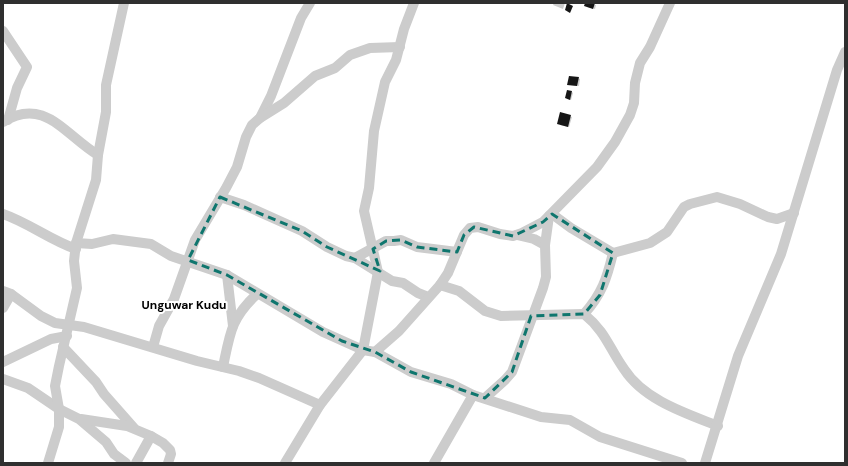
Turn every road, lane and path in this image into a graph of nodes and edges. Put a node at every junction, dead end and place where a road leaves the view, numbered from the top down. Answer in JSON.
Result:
{"nodes":[{"id":1,"x":124,"y":3,"type":"edge"},
{"id":2,"x":310,"y":3,"type":"edge"},
{"id":3,"x":414,"y":3,"type":"edge"},
{"id":4,"x":670,"y":3,"type":"edge"},
{"id":5,"x":3,"y":31,"type":"edge"},
{"id":6,"x":400,"y":47,"type":"junction"},
{"id":7,"x":845,"y":52,"type":"edge"},
{"id":8,"x":260,"y":118,"type":"junction"},
{"id":9,"x":5,"y":121,"type":"edge"},
{"id":10,"x":98,"y":155,"type":"junction"},
{"id":11,"x":220,"y":197,"type":"junction"},
{"id":12,"x":794,"y":213,"type":"junction"},
{"id":13,"x":3,"y":214,"type":"edge"},
{"id":14,"x":550,"y":215,"type":"junction"},
{"id":15,"x":517,"y":235,"type":"junction"},
{"id":16,"x":545,"y":244,"type":"junction"},
{"id":17,"x":76,"y":246,"type":"junction"},
{"id":18,"x":373,"y":249,"type":"junction"},
{"id":19,"x":457,"y":252,"type":"junction"},
{"id":20,"x":613,"y":253,"type":"junction"},
{"id":21,"x":355,"y":258,"type":"junction"},
{"id":22,"x":188,"y":260,"type":"junction"},
{"id":23,"x":378,"y":272,"type":"junction"},
{"id":24,"x":227,"y":275,"type":"junction"},
{"id":25,"x":440,"y":285,"type":"junction"},
{"id":26,"x":7,"y":293,"type":"edge"},
{"id":27,"x":257,"y":294,"type":"junction"},
{"id":28,"x":428,"y":296,"type":"junction"},
{"id":29,"x":3,"y":308,"type":"edge"},
{"id":30,"x":584,"y":314,"type":"junction"},
{"id":31,"x":531,"y":316,"type":"junction"},
{"id":32,"x":70,"y":324,"type":"junction"},
{"id":33,"x":233,"y":326,"type":"junction"},
{"id":34,"x":67,"y":336,"type":"junction"},
{"id":35,"x":63,"y":347,"type":"junction"},
{"id":36,"x":153,"y":347,"type":"junction"},
{"id":37,"x":364,"y":350,"type":"junction"},
{"id":38,"x":375,"y":352,"type":"junction"},
{"id":39,"x":3,"y":362,"type":"edge"},
{"id":40,"x":223,"y":366,"type":"junction"},
{"id":41,"x":3,"y":379,"type":"edge"},
{"id":42,"x":473,"y":395,"type":"junction"},
{"id":43,"x":485,"y":398,"type":"junction"},
{"id":44,"x":320,"y":405,"type":"junction"},
{"id":45,"x":59,"y":409,"type":"junction"},
{"id":46,"x":76,"y":418,"type":"junction"},
{"id":47,"x":718,"y":426,"type":"junction"},
{"id":48,"x":59,"y":427,"type":"junction"},
{"id":49,"x":134,"y":428,"type":"junction"},
{"id":50,"x":151,"y":436,"type":"junction"},
{"id":51,"x":48,"y":463,"type":"edge"},
{"id":52,"x":126,"y":463,"type":"edge"},
{"id":53,"x":136,"y":463,"type":"edge"},
{"id":54,"x":168,"y":463,"type":"edge"},
{"id":55,"x":285,"y":463,"type":"edge"},
{"id":56,"x":434,"y":463,"type":"edge"},
{"id":57,"x":682,"y":463,"type":"edge"},
{"id":58,"x":705,"y":463,"type":"edge"}],
"edges":[{"from":1,"to":10,"type":"street"},
{"from":2,"to":8,"type":"street"},
{"from":3,"to":6,"type":"street"},
{"from":4,"to":14,"type":"street"},
{"from":5,"to":9,"type":"street"},
{"from":6,"to":8,"type":"street"},
{"from":6,"to":18,"type":"street"},
{"from":7,"to":12,"type":"street"},
{"from":8,"to":11,"type":"street"},
{"from":9,"to":10,"type":"street"},
{"from":10,"to":17,"type":"street"},
{"from":11,"to":21,"type":"street"},
{"from":11,"to":22,"type":"street"},
{"from":12,"to":20,"type":"street"},
{"from":12,"to":47,"type":"street"},
{"from":13,"to":17,"type":"street"},
{"from":14,"to":15,"type":"street"},
{"from":14,"to":16,"type":"street"},
{"from":14,"to":20,"type":"street"},
{"from":15,"to":16,"type":"street"},
{"from":15,"to":19,"type":"street"},
{"from":16,"to":31,"type":"street"},
{"from":17,"to":22,"type":"street"},
{"from":17,"to":32,"type":"street"},
{"from":18,"to":19,"type":"street"},
{"from":18,"to":21,"type":"street"},
{"from":18,"to":23,"type":"street"},
{"from":19,"to":25,"type":"street"},
{"from":20,"to":30,"type":"street"},
{"from":21,"to":23,"type":"street"},
{"from":22,"to":24,"type":"street"},
{"from":22,"to":36,"type":"street"},
{"from":23,"to":28,"type":"street"},
{"from":23,"to":37,"type":"street"},
{"from":24,"to":27,"type":"street"},
{"from":24,"to":33,"type":"street"},
{"from":25,"to":28,"type":"street"},
{"from":25,"to":31,"type":"street"},
{"from":26,"to":29,"type":"street"},
{"from":26,"to":32,"type":"street"},
{"from":27,"to":33,"type":"street"},
{"from":27,"to":37,"type":"street"},
{"from":28,"to":38,"type":"street"},
{"from":30,"to":31,"type":"street"},
{"from":30,"to":47,"type":"street"},
{"from":31,"to":43,"type":"street"},
{"from":32,"to":34,"type":"street"},
{"from":32,"to":36,"type":"street"},
{"from":33,"to":40,"type":"street"},
{"from":34,"to":35,"type":"street"},
{"from":34,"to":39,"type":"street"},
{"from":35,"to":45,"type":"street"},
{"from":35,"to":49,"type":"street"},
{"from":36,"to":40,"type":"street"},
{"from":37,"to":38,"type":"street"},
{"from":37,"to":44,"type":"street"},
{"from":38,"to":42,"type":"street"},
{"from":40,"to":44,"type":"street"},
{"from":41,"to":45,"type":"street"},
{"from":42,"to":43,"type":"street"},
{"from":42,"to":56,"type":"street"},
{"from":43,"to":57,"type":"street"},
{"from":44,"to":55,"type":"street"},
{"from":45,"to":46,"type":"street"},
{"from":45,"to":48,"type":"street"},
{"from":46,"to":48,"type":"street"},
{"from":46,"to":49,"type":"street"},
{"from":46,"to":52,"type":"street"},
{"from":47,"to":58,"type":"street"},
{"from":48,"to":51,"type":"street"},
{"from":49,"to":50,"type":"street"},
{"from":50,"to":53,"type":"street"},
{"from":50,"to":54,"type":"street"}]}
